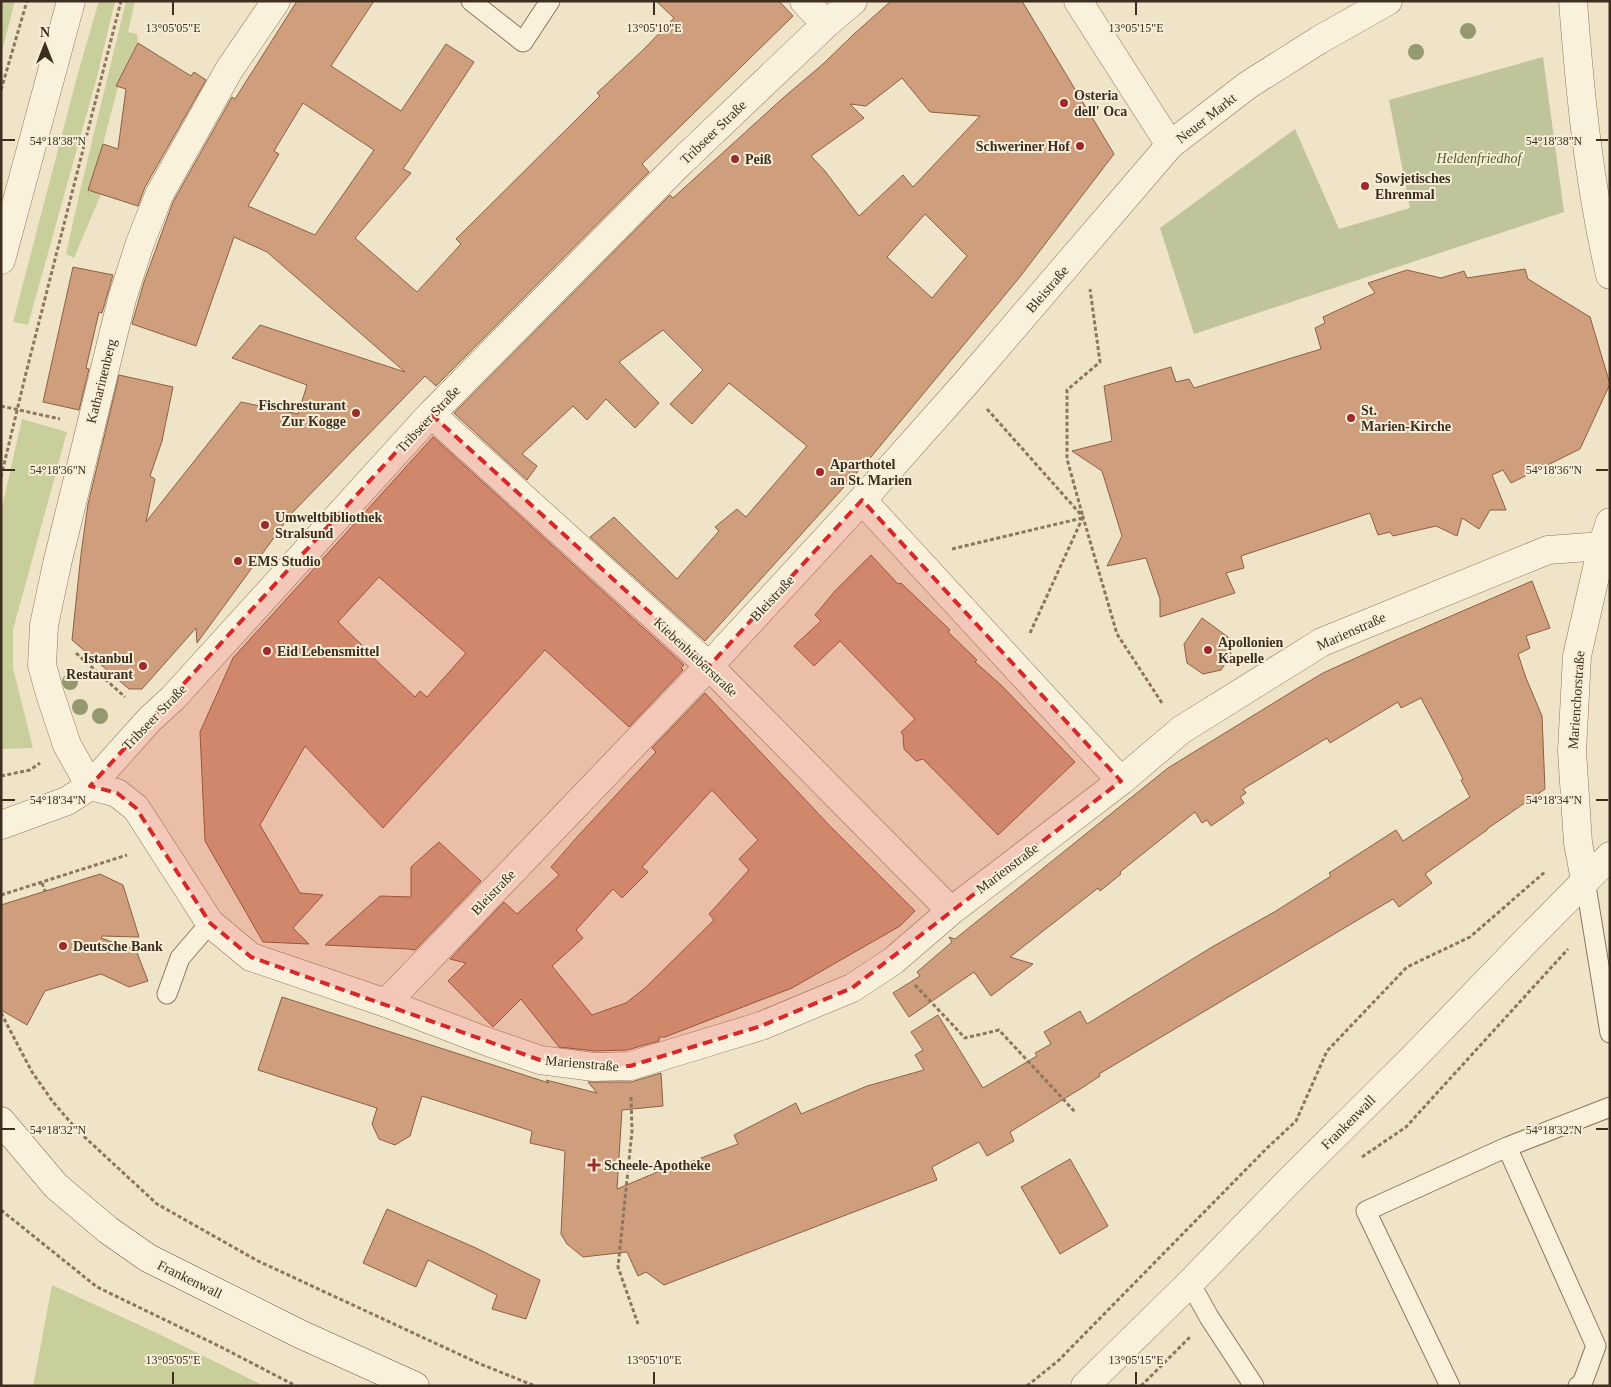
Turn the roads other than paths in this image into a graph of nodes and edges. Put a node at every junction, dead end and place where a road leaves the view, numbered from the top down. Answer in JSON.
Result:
{"nodes":[{"id":1,"x":71,"y":1,"type":"edge"},
{"id":2,"x":276,"y":1,"type":"edge"},
{"id":3,"x":471,"y":1,"type":"edge"},
{"id":4,"x":550,"y":1,"type":"edge"},
{"id":5,"x":804,"y":1,"type":"edge"},
{"id":6,"x":853,"y":1,"type":"edge"},
{"id":7,"x":1078,"y":1,"type":"edge"},
{"id":8,"x":1388,"y":1,"type":"edge"},
{"id":9,"x":1573,"y":1,"type":"edge"},
{"id":10,"x":826,"y":24,"type":"junction"},
{"id":11,"x":1170,"y":145,"type":"junction"},
{"id":12,"x":1,"y":260,"type":"edge"},
{"id":13,"x":1610,"y":275,"type":"edge"},
{"id":14,"x":431,"y":414,"type":"junction"},
{"id":15,"x":862,"y":500,"type":"junction"},
{"id":16,"x":1606,"y":534,"type":"edge"},
{"id":17,"x":709,"y":666,"type":"junction"},
{"id":18,"x":1121,"y":781,"type":"junction"},
{"id":19,"x":90,"y":786,"type":"junction"},
{"id":20,"x":1,"y":825,"type":"edge"},
{"id":21,"x":1610,"y":856,"type":"edge"},
{"id":22,"x":1585,"y":880,"type":"junction"},
{"id":23,"x":951,"y":911,"type":"junction"},
{"id":24,"x":210,"y":923,"type":"junction"},
{"id":25,"x":167,"y":994,"type":"dead end"},
{"id":26,"x":386,"y":1003,"type":"junction"},
{"id":27,"x":1610,"y":1032,"type":"edge"},
{"id":28,"x":1610,"y":1107,"type":"edge"},
{"id":29,"x":1,"y":1121,"type":"edge"},
{"id":30,"x":1507,"y":1148,"type":"junction"},
{"id":31,"x":1190,"y":1283,"type":"junction"},
{"id":32,"x":415,"y":1386,"type":"edge"},
{"id":33,"x":1085,"y":1386,"type":"edge"},
{"id":34,"x":1254,"y":1386,"type":"edge"},
{"id":35,"x":1450,"y":1386,"type":"edge"},
{"id":36,"x":1578,"y":1386,"type":"edge"}],
"edges":[{"from":1,"to":12,"type":"street"},
{"from":2,"to":19,"type":"street","name":"Katharinenberg"},
{"from":3,"to":4,"type":"lane"},
{"from":5,"to":10,"type":"street"},
{"from":6,"to":10,"type":"street","name":"Tribseer Straße"},
{"from":7,"to":11,"type":"street","name":"Neuer Markt"},
{"from":8,"to":11,"type":"street","name":"Neuer Markt"},
{"from":9,"to":13,"type":"street"},
{"from":10,"to":14,"type":"street","name":"Tribseer Straße"},
{"from":11,"to":15,"type":"street","name":"Bleistraße"},
{"from":14,"to":17,"type":"street","name":"Kiebenhieberstraße"},
{"from":14,"to":19,"type":"street","name":"Tribseer Straße"},
{"from":15,"to":17,"type":"street","name":"Bleistraße"},
{"from":15,"to":18,"type":"street"},
{"from":16,"to":18,"type":"street","name":"Marienstraße"},
{"from":16,"to":22,"type":"street","name":"Marienchorstraße"},
{"from":17,"to":23,"type":"street","name":"Kiebenhieberstraße"},
{"from":17,"to":26,"type":"street","name":"Bleistraße"},
{"from":18,"to":23,"type":"street","name":"Marienstraße"},
{"from":19,"to":20,"type":"street","name":"Tribseer Straße"},
{"from":19,"to":24,"type":"street"},
{"from":21,"to":22,"type":"street","name":"Frankenwall"},
{"from":22,"to":27,"type":"lane"},
{"from":22,"to":31,"type":"street","name":"Frankenwall"},
{"from":23,"to":26,"type":"street","name":"Marienstraße"},
{"from":24,"to":25,"type":"lane"},
{"from":24,"to":26,"type":"street"},
{"from":28,"to":30,"type":"lane"},
{"from":29,"to":32,"type":"street","name":"Frankenwall"},
{"from":30,"to":35,"type":"lane"},
{"from":30,"to":36,"type":"lane"},
{"from":31,"to":33,"type":"street","name":"Frankenwall"},
{"from":31,"to":34,"type":"lane"}]}
